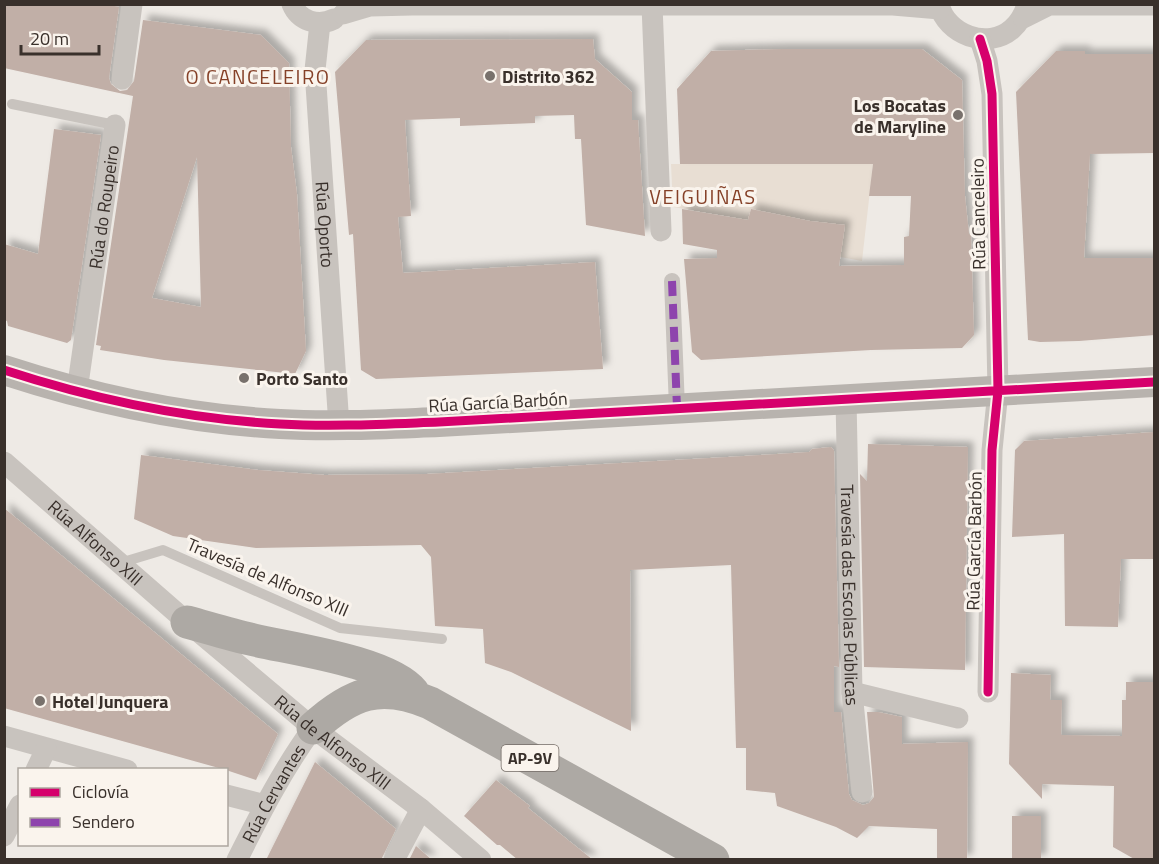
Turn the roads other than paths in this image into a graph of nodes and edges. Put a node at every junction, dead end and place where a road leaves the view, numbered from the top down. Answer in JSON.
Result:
{"nodes":[{"id":1,"x":132,"y":4,"type":"edge"},
{"id":2,"x":652,"y":5,"type":"edge"},
{"id":3,"x":1155,"y":5,"type":"edge"},
{"id":4,"x":290,"y":6,"type":"edge"},
{"id":5,"x":940,"y":7,"type":"edge"},
{"id":6,"x":346,"y":9,"type":"edge"},
{"id":7,"x":1025,"y":11,"type":"edge"},
{"id":8,"x":320,"y":23,"type":"junction"},
{"id":9,"x":980,"y":39,"type":"junction"},
{"id":10,"x":122,"y":79,"type":"dead end"},
{"id":11,"x":12,"y":105,"type":"dead end"},
{"id":12,"x":115,"y":125,"type":"joint"},
{"id":13,"x":661,"y":231,"type":"dead end"},
{"id":14,"x":672,"y":281,"type":"dead end"},
{"id":15,"x":4,"y":370,"type":"edge"},
{"id":16,"x":1155,"y":382,"type":"edge"},
{"id":17,"x":998,"y":391,"type":"junction"},
{"id":18,"x":77,"y":392,"type":"junction"},
{"id":19,"x":846,"y":399,"type":"junction"},
{"id":20,"x":677,"y":408,"type":"junction"},
{"id":21,"x":339,"y":426,"type":"junction"},
{"id":22,"x":4,"y":462,"type":"edge"},
{"id":23,"x":119,"y":563,"type":"junction"},
{"id":24,"x":187,"y":622,"type":"junction"},
{"id":25,"x":442,"y":639,"type":"dead end"},
{"id":26,"x":852,"y":692,"type":"junction"},
{"id":27,"x":988,"y":692,"type":"dead end"},
{"id":28,"x":424,"y":700,"type":"junction"},
{"id":29,"x":958,"y":718,"type":"dead end"},
{"id":30,"x":313,"y":728,"type":"junction"},
{"id":31,"x":4,"y":736,"type":"edge"},
{"id":32,"x":46,"y":748,"type":"junction"},
{"id":33,"x":37,"y":768,"type":"edge"},
{"id":34,"x":120,"y":768,"type":"edge"},
{"id":35,"x":862,"y":792,"type":"dead end"},
{"id":36,"x":228,"y":796,"type":"edge"},
{"id":37,"x":265,"y":805,"type":"junction"},
{"id":38,"x":18,"y":809,"type":"edge"},
{"id":39,"x":421,"y":809,"type":"junction"},
{"id":40,"x":4,"y":836,"type":"edge"},
{"id":41,"x":237,"y":860,"type":"edge"},
{"id":42,"x":394,"y":860,"type":"edge"},
{"id":43,"x":481,"y":860,"type":"edge"},
{"id":44,"x":713,"y":860,"type":"edge"}],
"edges":[{"from":1,"to":10,"type":"street"},
{"from":2,"to":5,"type":"street"},
{"from":2,"to":6,"type":"street"},
{"from":2,"to":13,"type":"street"},
{"from":3,"to":7,"type":"street"},
{"from":4,"to":8,"type":"street"},
{"from":5,"to":9,"type":"street"},
{"from":6,"to":8,"type":"street"},
{"from":7,"to":9,"type":"street"},
{"from":8,"to":21,"type":"street","name":"Rúa Oporto"},
{"from":9,"to":17,"type":"street","name":"Rúa Canceleiro"},
{"from":11,"to":12,"type":"lane","name":"Rúa do Roupeiro"},
{"from":12,"to":18,"type":"street","name":"Rúa do Roupeiro"},
{"from":14,"to":20,"type":"street"},
{"from":15,"to":18,"type":"main road","name":"Rúa García Barbón"},
{"from":16,"to":17,"type":"main road","name":"Rúa García Barbón"},
{"from":17,"to":19,"type":"main road","name":"Rúa García Barbón"},
{"from":17,"to":27,"type":"street","name":"Rúa García Barbón"},
{"from":18,"to":21,"type":"main road","name":"Rúa García Barbón"},
{"from":19,"to":20,"type":"main road","name":"Rúa García Barbón"},
{"from":19,"to":26,"type":"street","name":"Travesía das Escolas Públicas"},
{"from":20,"to":21,"type":"main road","name":"Rúa García Barbón"},
{"from":22,"to":23,"type":"street","name":"Rúa Alfonso XIII"},
{"from":23,"to":24,"type":"street","name":"Rúa Alfonso XIII"},
{"from":23,"to":25,"type":"lane","name":"Travesía de Alfonso XIII"},
{"from":24,"to":28,"type":"highway"},
{"from":24,"to":30,"type":"street","name":"Rúa de Alfonso XIII"},
{"from":26,"to":29,"type":"street"},
{"from":26,"to":35,"type":"street","name":"Travesía das Escolas Públicas"},
{"from":28,"to":30,"type":"highway"},
{"from":28,"to":44,"type":"highway","number":"AP-9V"},
{"from":30,"to":37,"type":"street","name":"Rúa Cervantes"},
{"from":30,"to":39,"type":"street","name":"Rúa de Alfonso XIII"},
{"from":31,"to":32,"type":"street"},
{"from":32,"to":33,"type":"street"},
{"from":32,"to":34,"type":"street"},
{"from":36,"to":37,"type":"street"},
{"from":37,"to":41,"type":"street","name":"Rúa Cervantes"},
{"from":38,"to":40,"type":"street"},
{"from":39,"to":42,"type":"street"},
{"from":39,"to":43,"type":"street","name":"Rúa de Alfonso XIII"}]}
